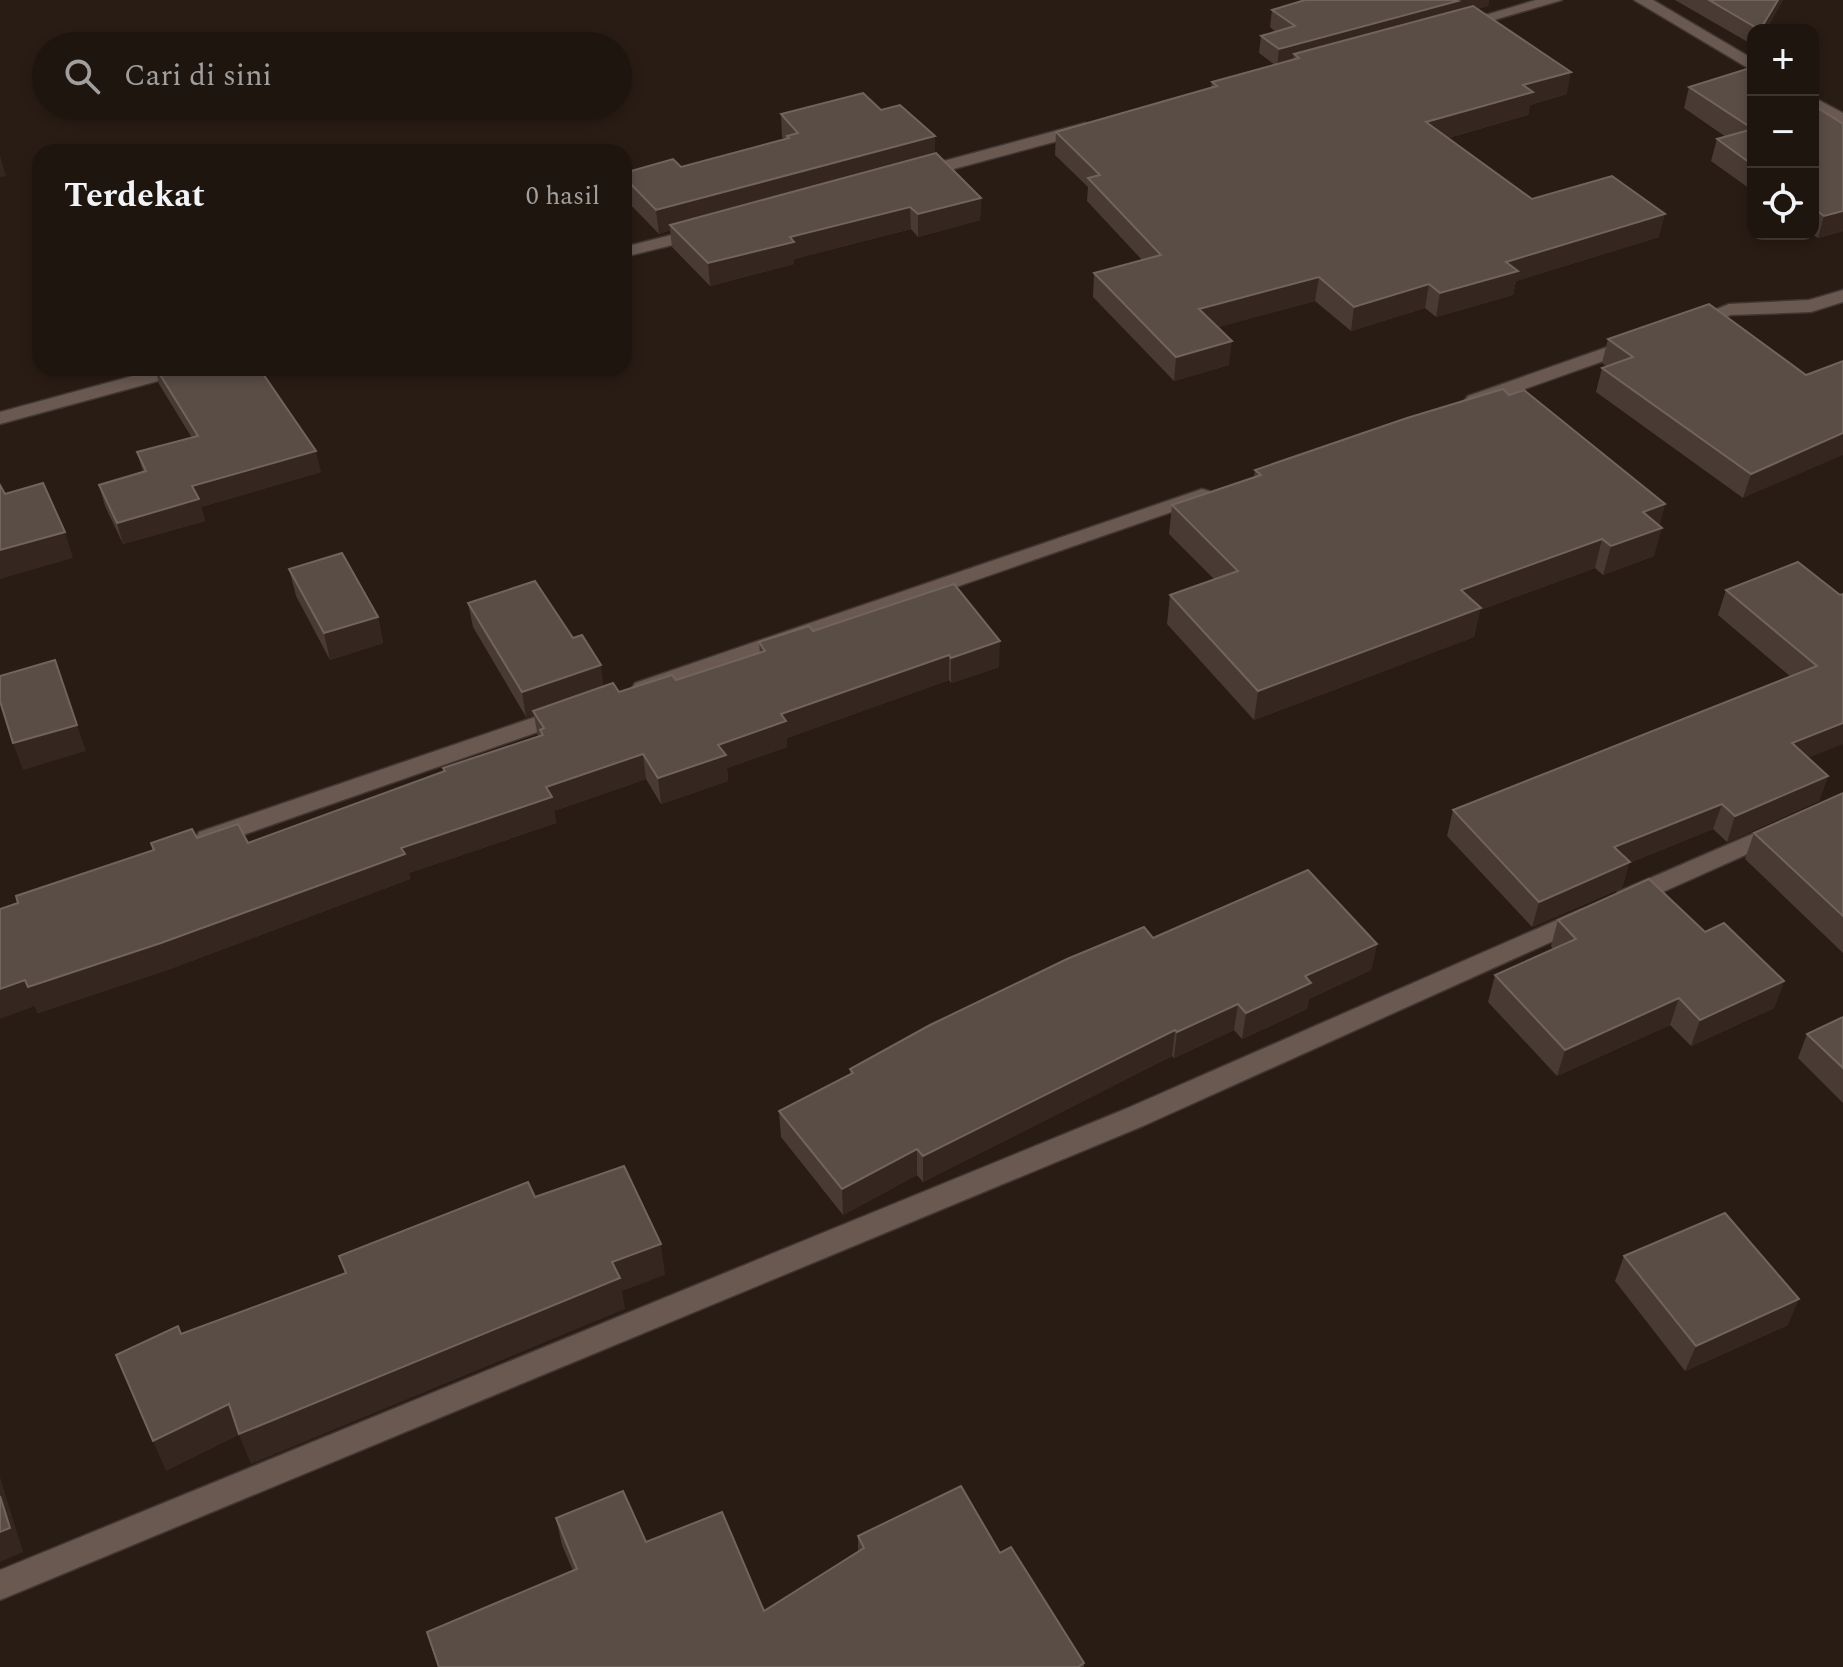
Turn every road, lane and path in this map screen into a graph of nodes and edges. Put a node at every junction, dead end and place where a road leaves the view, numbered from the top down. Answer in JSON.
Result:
{"nodes":[{"id":1,"x":1554,"y":0,"type":"edge"},
{"id":2,"x":1642,"y":0,"type":"edge"},
{"id":3,"x":1447,"y":29,"type":"edge"},
{"id":4,"x":1747,"y":62,"type":"edge"},
{"id":5,"x":1819,"y":106,"type":"edge"},
{"id":6,"x":1843,"y":120,"type":"edge"},
{"id":7,"x":1096,"y":125,"type":"edge"},
{"id":8,"x":898,"y":179,"type":"edge"},
{"id":9,"x":715,"y":229,"type":"edge"},
{"id":10,"x":632,"y":250,"type":"edge"},
{"id":11,"x":1843,"y":296,"type":"edge"},
{"id":12,"x":155,"y":376,"type":"edge"},
{"id":13,"x":1460,"y":405,"type":"edge"},
{"id":14,"x":0,"y":418,"type":"edge"},
{"id":15,"x":1221,"y":489,"type":"edge"},
{"id":16,"x":618,"y":696,"type":"edge"},
{"id":17,"x":588,"y":707,"type":"edge"},
{"id":18,"x":1800,"y":821,"type":"edge"},
{"id":19,"x":181,"y":847,"type":"edge"},
{"id":20,"x":0,"y":1585,"type":"edge"}],
"edges":[{"from":1,"to":3,"type":"street"},
{"from":2,"to":4,"type":"street"},
{"from":5,"to":6,"type":"street"},
{"from":7,"to":8,"type":"street"},
{"from":9,"to":10,"type":"street"},
{"from":11,"to":13,"type":"street"},
{"from":12,"to":14,"type":"street"},
{"from":15,"to":16,"type":"street"},
{"from":17,"to":19,"type":"street"},
{"from":18,"to":20,"type":"street"}]}
